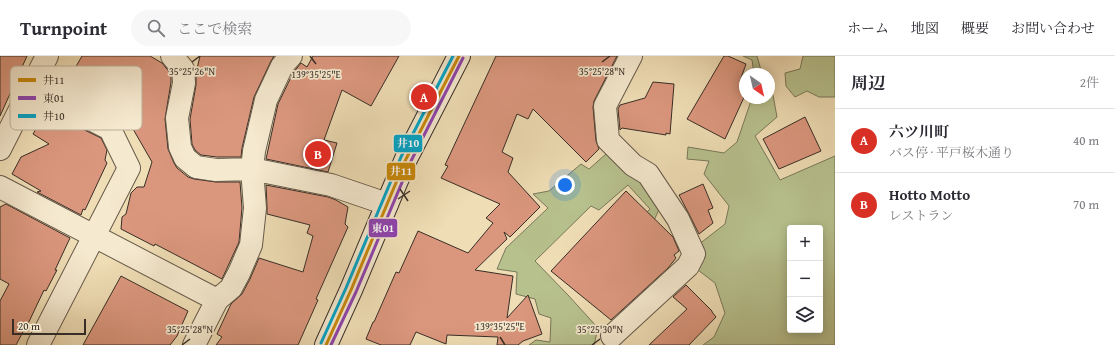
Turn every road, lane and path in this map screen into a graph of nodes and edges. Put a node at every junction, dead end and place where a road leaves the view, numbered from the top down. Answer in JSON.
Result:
{"nodes":[{"id":1,"x":47,"y":56,"type":"edge"},
{"id":2,"x":172,"y":56,"type":"edge"},
{"id":3,"x":291,"y":56,"type":"edge"},
{"id":4,"x":459,"y":56,"type":"edge"},
{"id":5,"x":631,"y":56,"type":"edge"},
{"id":6,"x":42,"y":66,"type":"edge"},
{"id":7,"x":10,"y":130,"type":"edge"},
{"id":8,"x":110,"y":130,"type":"edge"},
{"id":9,"x":0,"y":149,"type":"edge"},
{"id":10,"x":252,"y":169,"type":"junction"},
{"id":11,"x":0,"y":187,"type":"edge"},
{"id":12,"x":387,"y":204,"type":"junction"},
{"id":13,"x":94,"y":236,"type":"junction"},
{"id":14,"x":217,"y":300,"type":"junction"},
{"id":15,"x":612,"y":336,"type":"dead end"},
{"id":16,"x":38,"y":345,"type":"edge"},
{"id":17,"x":194,"y":345,"type":"edge"},
{"id":18,"x":326,"y":345,"type":"edge"}],
"edges":[{"from":1,"to":6,"type":"street"},
{"from":2,"to":10,"type":"street"},
{"from":3,"to":10,"type":"street"},
{"from":4,"to":12,"type":"street"},
{"from":5,"to":15,"type":"street"},
{"from":7,"to":9,"type":"street"},
{"from":8,"to":13,"type":"street"},
{"from":10,"to":12,"type":"street"},
{"from":10,"to":14,"type":"street"},
{"from":11,"to":13,"type":"street"},
{"from":12,"to":18,"type":"street"},
{"from":13,"to":14,"type":"street"},
{"from":13,"to":16,"type":"street"},
{"from":14,"to":17,"type":"street"}]}
